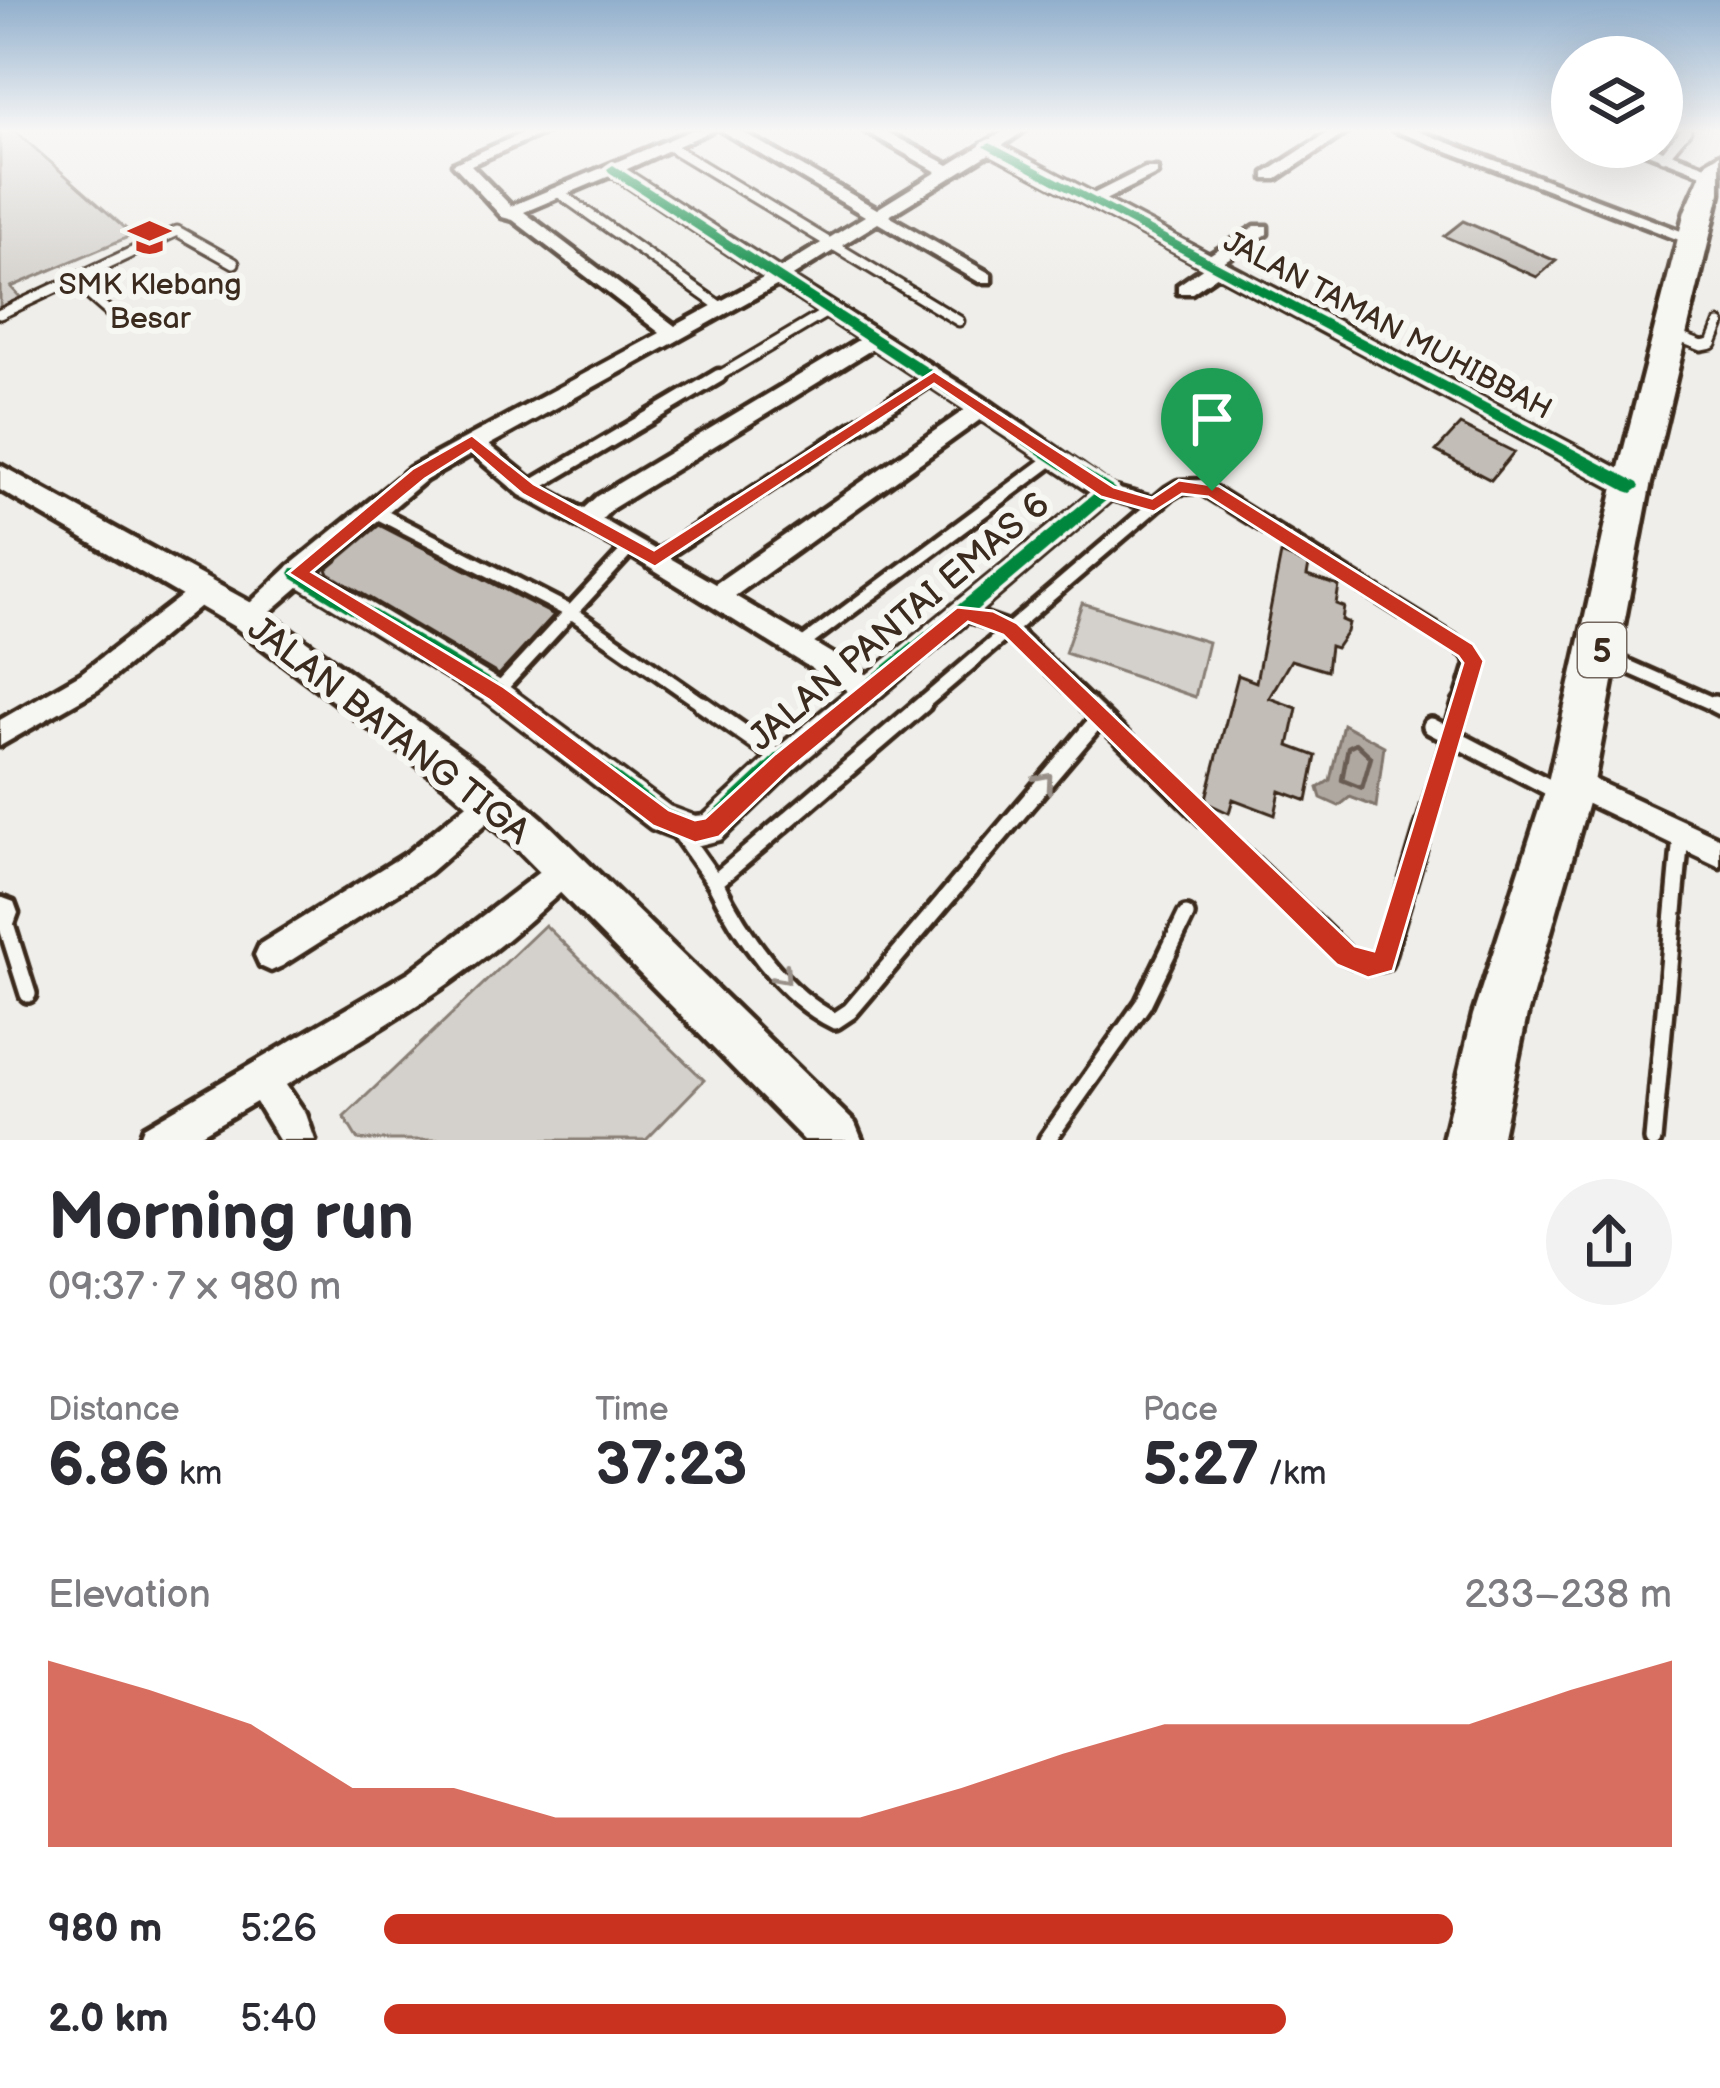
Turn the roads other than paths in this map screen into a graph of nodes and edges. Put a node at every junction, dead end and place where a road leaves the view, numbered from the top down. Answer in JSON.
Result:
{"nodes":[{"id":1,"x":479,"y":183,"type":"edge"},
{"id":2,"x":579,"y":183,"type":"edge"},
{"id":3,"x":636,"y":183,"type":"edge"},
{"id":4,"x":728,"y":183,"type":"edge"},
{"id":5,"x":818,"y":183,"type":"edge"},
{"id":6,"x":929,"y":183,"type":"edge"},
{"id":7,"x":1064,"y":183,"type":"edge"},
{"id":8,"x":1127,"y":183,"type":"edge"},
{"id":9,"x":1534,"y":183,"type":"edge"},
{"id":10,"x":1715,"y":183,"type":"edge"},
{"id":11,"x":558,"y":192,"type":"junction"},
{"id":12,"x":1095,"y":199,"type":"junction"},
{"id":13,"x":508,"y":213,"type":"junction"},
{"id":14,"x":877,"y":218,"type":"junction"},
{"id":15,"x":1720,"y":219,"type":"edge"},
{"id":16,"x":1261,"y":230,"type":"dead end"},
{"id":17,"x":829,"y":246,"type":"junction"},
{"id":18,"x":1700,"y":250,"type":"edge"},
{"id":19,"x":234,"y":263,"type":"dead end"},
{"id":20,"x":1213,"y":265,"type":"junction"},
{"id":21,"x":782,"y":275,"type":"junction"},
{"id":22,"x":985,"y":278,"type":"dead end"},
{"id":23,"x":72,"y":280,"type":"junction"},
{"id":24,"x":1185,"y":289,"type":"dead end"},
{"id":25,"x":721,"y":307,"type":"junction"},
{"id":26,"x":832,"y":309,"type":"junction"},
{"id":27,"x":0,"y":314,"type":"edge"},
{"id":28,"x":116,"y":318,"type":"dead end"},
{"id":29,"x":959,"y":321,"type":"dead end"},
{"id":30,"x":1720,"y":324,"type":"edge"},
{"id":31,"x":671,"y":333,"type":"junction"},
{"id":32,"x":1670,"y":334,"type":"junction"},
{"id":33,"x":875,"y":339,"type":"junction"},
{"id":34,"x":934,"y":376,"type":"junction"},
{"id":35,"x":983,"y":407,"type":"junction"},
{"id":36,"x":472,"y":442,"type":"junction"},
{"id":37,"x":1055,"y":457,"type":"junction"},
{"id":38,"x":0,"y":476,"type":"edge"},
{"id":39,"x":1632,"y":487,"type":"junction"},
{"id":40,"x":528,"y":489,"type":"junction"},
{"id":41,"x":1108,"y":492,"type":"junction"},
{"id":42,"x":1154,"y":505,"type":"junction"},
{"id":43,"x":374,"y":511,"type":"junction"},
{"id":44,"x":586,"y":519,"type":"junction"},
{"id":45,"x":632,"y":546,"type":"junction"},
{"id":46,"x":655,"y":559,"type":"junction"},
{"id":47,"x":298,"y":573,"type":"junction"},
{"id":48,"x":202,"y":590,"type":"junction"},
{"id":49,"x":716,"y":596,"type":"junction"},
{"id":50,"x":571,"y":612,"type":"junction"},
{"id":51,"x":964,"y":613,"type":"junction"},
{"id":52,"x":247,"y":617,"type":"junction"},
{"id":53,"x":1010,"y":629,"type":"junction"},
{"id":54,"x":799,"y":646,"type":"junction"},
{"id":55,"x":1601,"y":655,"type":"junction"},
{"id":56,"x":871,"y":691,"type":"junction"},
{"id":57,"x":496,"y":694,"type":"junction"},
{"id":58,"x":1720,"y":706,"type":"edge"},
{"id":59,"x":1100,"y":717,"type":"junction"},
{"id":60,"x":1431,"y":726,"type":"dead end"},
{"id":61,"x":0,"y":734,"type":"edge"},
{"id":62,"x":1452,"y":737,"type":"junction"},
{"id":63,"x":783,"y":761,"type":"junction"},
{"id":64,"x":1569,"y":789,"type":"junction"},
{"id":65,"x":492,"y":801,"type":"junction"},
{"id":66,"x":675,"y":825,"type":"junction"},
{"id":67,"x":1700,"y":845,"type":"edge"},
{"id":68,"x":563,"y":869,"type":"junction"},
{"id":69,"x":716,"y":882,"type":"junction"},
{"id":70,"x":1,"y":911,"type":"edge"},
{"id":71,"x":1186,"y":915,"type":"dead end"},
{"id":72,"x":271,"y":955,"type":"dead end"},
{"id":73,"x":28,"y":994,"type":"dead end"},
{"id":74,"x":261,"y":1079,"type":"junction"},
{"id":75,"x":157,"y":1140,"type":"edge"},
{"id":76,"x":297,"y":1140,"type":"edge"},
{"id":77,"x":838,"y":1140,"type":"edge"},
{"id":78,"x":1047,"y":1140,"type":"edge"},
{"id":79,"x":1472,"y":1140,"type":"edge"},
{"id":80,"x":1653,"y":1140,"type":"edge"}],
"edges":[{"from":1,"to":13,"type":"street"},
{"from":2,"to":11,"type":"street"},
{"from":3,"to":21,"type":"street"},
{"from":4,"to":17,"type":"lane"},
{"from":5,"to":14,"type":"street"},
{"from":6,"to":14,"type":"street"},
{"from":7,"to":12,"type":"street","name":"JALAN TAMAN MUHIBBAH"},
{"from":8,"to":12,"type":"street"},
{"from":9,"to":18,"type":"street"},
{"from":10,"to":18,"type":"highway","number":"5"},
{"from":11,"to":13,"type":"street"},
{"from":11,"to":25,"type":"lane"},
{"from":12,"to":20,"type":"street","name":"JALAN TAMAN MUHIBBAH"},
{"from":13,"to":31,"type":"street"},
{"from":14,"to":17,"type":"street"},
{"from":14,"to":22,"type":"street"},
{"from":15,"to":18,"type":"highway","number":"5"},
{"from":16,"to":20,"type":"street"},
{"from":17,"to":21,"type":"street"},
{"from":17,"to":29,"type":"lane"},
{"from":18,"to":32,"type":"highway","number":"5"},
{"from":19,"to":23,"type":"lane"},
{"from":20,"to":24,"type":"street"},
{"from":20,"to":39,"type":"street","name":"JALAN TAMAN MUHIBBAH"},
{"from":21,"to":25,"type":"street"},
{"from":21,"to":26,"type":"street"},
{"from":23,"to":27,"type":"lane"},
{"from":23,"to":28,"type":"lane"},
{"from":25,"to":31,"type":"street"},
{"from":26,"to":33,"type":"street"},
{"from":26,"to":40,"type":"lane"},
{"from":30,"to":32,"type":"lane"},
{"from":31,"to":36,"type":"street"},
{"from":32,"to":39,"type":"highway","number":"5"},
{"from":33,"to":34,"type":"street"},
{"from":33,"to":44,"type":"street"},
{"from":34,"to":35,"type":"street"},
{"from":34,"to":46,"type":"lane"},
{"from":35,"to":37,"type":"street"},
{"from":35,"to":49,"type":"street"},
{"from":36,"to":40,"type":"street"},
{"from":36,"to":43,"type":"street"},
{"from":37,"to":41,"type":"street"},
{"from":37,"to":54,"type":"lane"},
{"from":38,"to":48,"type":"main road","name":"JALAN BATANG TIGA"},
{"from":39,"to":55,"type":"highway","number":"5"},
{"from":40,"to":44,"type":"street"},
{"from":41,"to":42,"type":"lane"},
{"from":41,"to":51,"type":"street","name":"JALAN PANTAI EMAS 6"},
{"from":42,"to":53,"type":"lane"},
{"from":42,"to":62,"type":"lane"},
{"from":43,"to":47,"type":"street"},
{"from":43,"to":50,"type":"lane"},
{"from":44,"to":45,"type":"street"},
{"from":45,"to":46,"type":"street"},
{"from":45,"to":50,"type":"lane"},
{"from":46,"to":49,"type":"street"},
{"from":47,"to":52,"type":"street"},
{"from":47,"to":57,"type":"street"},
{"from":48,"to":52,"type":"main road","name":"JALAN BATANG TIGA"},
{"from":48,"to":61,"type":"street"},
{"from":49,"to":54,"type":"street"},
{"from":50,"to":57,"type":"lane"},
{"from":50,"to":63,"type":"lane"},
{"from":51,"to":53,"type":"lane"},
{"from":51,"to":56,"type":"street","name":"JALAN PANTAI EMAS 6"},
{"from":52,"to":65,"type":"main road","name":"JALAN BATANG TIGA"},
{"from":53,"to":59,"type":"lane"},
{"from":53,"to":69,"type":"lane"},
{"from":54,"to":56,"type":"street"},
{"from":55,"to":58,"type":"lane"},
{"from":55,"to":64,"type":"highway","number":"5"},
{"from":56,"to":63,"type":"street","name":"JALAN PANTAI EMAS 6"},
{"from":57,"to":66,"type":"street"},
{"from":59,"to":62,"type":"lane"},
{"from":69,"to":59,"type":"lane","one_way":true},
{"from":60,"to":62,"type":"lane"},
{"from":62,"to":64,"type":"lane"},
{"from":63,"to":66,"type":"street","name":"JALAN PANTAI EMAS 6"},
{"from":64,"to":67,"type":"street"},
{"from":64,"to":79,"type":"highway","number":"5"},
{"from":65,"to":68,"type":"main road","name":"JALAN BATANG TIGA"},
{"from":65,"to":72,"type":"street"},
{"from":66,"to":69,"type":"lane"},
{"from":67,"to":80,"type":"lane"},
{"from":68,"to":74,"type":"street"},
{"from":68,"to":77,"type":"main road","name":"JALAN BATANG TIGA"},
{"from":70,"to":73,"type":"lane"},
{"from":71,"to":78,"type":"lane"},
{"from":74,"to":75,"type":"street"},
{"from":74,"to":76,"type":"street"}]}
